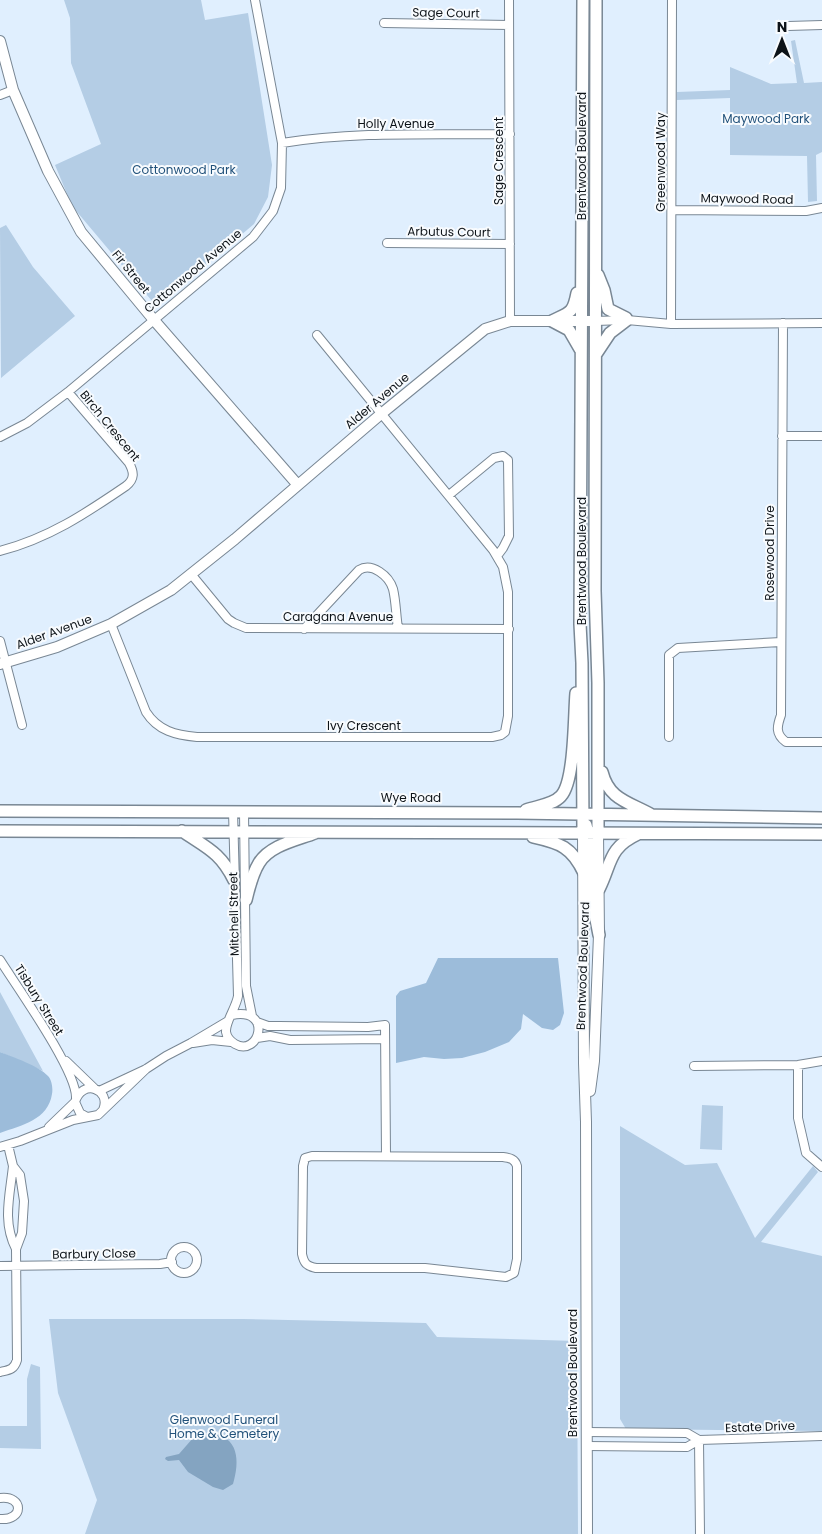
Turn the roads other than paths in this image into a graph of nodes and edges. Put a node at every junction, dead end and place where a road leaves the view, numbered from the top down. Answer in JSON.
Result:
{"nodes":[{"id":1,"x":255,"y":0,"type":"edge"},
{"id":2,"x":509,"y":0,"type":"edge"},
{"id":3,"x":583,"y":0,"type":"edge"},
{"id":4,"x":596,"y":0,"type":"edge"},
{"id":5,"x":672,"y":0,"type":"edge"},
{"id":6,"x":384,"y":23,"type":"dead end"},
{"id":7,"x":509,"y":25,"type":"junction"},
{"id":8,"x":822,"y":25,"type":"edge"},
{"id":9,"x":788,"y":26,"type":"dead end"},
{"id":10,"x":0,"y":42,"type":"edge"},
{"id":11,"x":13,"y":90,"type":"junction"},
{"id":12,"x":0,"y":94,"type":"edge"},
{"id":13,"x":510,"y":134,"type":"junction"},
{"id":14,"x":282,"y":143,"type":"junction"},
{"id":15,"x":822,"y":208,"type":"edge"},
{"id":16,"x":672,"y":210,"type":"junction"},
{"id":17,"x":387,"y":243,"type":"dead end"},
{"id":18,"x":510,"y":244,"type":"junction"},
{"id":19,"x":596,"y":268,"type":"junction"},
{"id":20,"x":581,"y":270,"type":"junction"},
{"id":21,"x":153,"y":319,"type":"junction"},
{"id":22,"x":627,"y":320,"type":"junction"},
{"id":23,"x":510,"y":321,"type":"junction"},
{"id":24,"x":595,"y":321,"type":"junction"},
{"id":25,"x":552,"y":322,"type":"junction"},
{"id":26,"x":581,"y":322,"type":"junction"},
{"id":27,"x":822,"y":322,"type":"edge"},
{"id":28,"x":671,"y":324,"type":"junction"},
{"id":29,"x":783,"y":324,"type":"junction"},
{"id":30,"x":317,"y":335,"type":"dead end"},
{"id":31,"x":581,"y":351,"type":"junction"},
{"id":32,"x":596,"y":354,"type":"junction"},
{"id":33,"x":68,"y":392,"type":"junction"},
{"id":34,"x":381,"y":414,"type":"junction"},
{"id":35,"x":782,"y":436,"type":"junction"},
{"id":36,"x":822,"y":436,"type":"edge"},
{"id":37,"x":0,"y":437,"type":"edge"},
{"id":38,"x":297,"y":484,"type":"junction"},
{"id":39,"x":449,"y":495,"type":"junction"},
{"id":40,"x":0,"y":551,"type":"edge"},
{"id":41,"x":497,"y":556,"type":"junction"},
{"id":42,"x":191,"y":574,"type":"junction"},
{"id":43,"x":111,"y":624,"type":"junction"},
{"id":44,"x":580,"y":624,"type":"junction"},
{"id":45,"x":304,"y":628,"type":"junction"},
{"id":46,"x":398,"y":628,"type":"junction"},
{"id":47,"x":509,"y":629,"type":"junction"},
{"id":48,"x":0,"y":640,"type":"edge"},
{"id":49,"x":781,"y":642,"type":"junction"},
{"id":50,"x":3,"y":663,"type":"edge"},
{"id":51,"x":22,"y":725,"type":"dead end"},
{"id":52,"x":669,"y":737,"type":"dead end"},
{"id":53,"x":822,"y":742,"type":"edge"},
{"id":54,"x":599,"y":755,"type":"junction"},
{"id":55,"x":0,"y":811,"type":"edge"},
{"id":56,"x":238,"y":811,"type":"junction"},
{"id":57,"x":517,"y":813,"type":"junction"},
{"id":58,"x":583,"y":814,"type":"junction"},
{"id":59,"x":598,"y":814,"type":"junction"},
{"id":60,"x":654,"y":816,"type":"junction"},
{"id":61,"x":822,"y":818,"type":"edge"},
{"id":62,"x":322,"y":830,"type":"junction"},
{"id":63,"x":1,"y":831,"type":"edge"},
{"id":64,"x":182,"y":831,"type":"junction"},
{"id":65,"x":239,"y":831,"type":"junction"},
{"id":66,"x":517,"y":832,"type":"junction"},
{"id":67,"x":590,"y":832,"type":"junction"},
{"id":68,"x":654,"y":832,"type":"junction"},
{"id":69,"x":822,"y":834,"type":"edge"},
{"id":70,"x":584,"y":873,"type":"junction"},
{"id":71,"x":234,"y":880,"type":"junction"},
{"id":72,"x":599,"y":889,"type":"junction"},
{"id":73,"x":246,"y":900,"type":"junction"},
{"id":74,"x":599,"y":935,"type":"junction"},
{"id":75,"x":0,"y":960,"type":"edge"},
{"id":76,"x":230,"y":1018,"type":"junction"},
{"id":77,"x":254,"y":1019,"type":"junction"},
{"id":78,"x":257,"y":1038,"type":"junction"},
{"id":79,"x":385,"y":1039,"type":"junction"},
{"id":80,"x":231,"y":1042,"type":"junction"},
{"id":81,"x":191,"y":1043,"type":"junction"},
{"id":82,"x":58,"y":1052,"type":"junction"},
{"id":83,"x":822,"y":1061,"type":"edge"},
{"id":84,"x":798,"y":1065,"type":"junction"},
{"id":85,"x":694,"y":1066,"type":"dead end"},
{"id":86,"x":146,"y":1069,"type":"junction"},
{"id":87,"x":96,"y":1090,"type":"junction"},
{"id":88,"x":76,"y":1100,"type":"junction"},
{"id":89,"x":102,"y":1112,"type":"junction"},
{"id":90,"x":89,"y":1117,"type":"junction"},
{"id":91,"x":586,"y":1122,"type":"junction"},
{"id":92,"x":46,"y":1130,"type":"junction"},
{"id":93,"x":4,"y":1146,"type":"edge"},
{"id":94,"x":386,"y":1156,"type":"junction"},
{"id":95,"x":13,"y":1166,"type":"junction"},
{"id":96,"x":822,"y":1167,"type":"edge"},
{"id":97,"x":16,"y":1249,"type":"junction"},
{"id":98,"x":172,"y":1262,"type":"dead end"},
{"id":99,"x":0,"y":1266,"type":"edge"},
{"id":100,"x":16,"y":1266,"type":"junction"},
{"id":101,"x":0,"y":1372,"type":"edge"},
{"id":102,"x":586,"y":1432,"type":"junction"},
{"id":103,"x":822,"y":1436,"type":"edge"},
{"id":104,"x":699,"y":1440,"type":"junction"},
{"id":105,"x":587,"y":1446,"type":"junction"},
{"id":106,"x":0,"y":1498,"type":"edge"},
{"id":107,"x":0,"y":1519,"type":"edge"},
{"id":108,"x":587,"y":1534,"type":"edge"},
{"id":109,"x":700,"y":1534,"type":"edge"}],
"edges":[{"from":1,"to":14,"type":"street","name":"Cottonwood Avenue"},
{"from":2,"to":7,"type":"street","name":"Sage Crescent"},
{"from":3,"to":20,"type":"main road","name":"Brentwood Boulevard"},
{"from":4,"to":19,"type":"main road","name":"Brentwood Boulevard"},
{"from":5,"to":16,"type":"street","name":"Greenwood Way"},
{"from":6,"to":7,"type":"street","name":"Sage Court"},
{"from":7,"to":13,"type":"street","name":"Sage Crescent"},
{"from":8,"to":9,"type":"street"},
{"from":10,"to":11,"type":"street","name":"Fir Street"},
{"from":11,"to":12,"type":"street"},
{"from":11,"to":21,"type":"street","name":"Fir Street"},
{"from":13,"to":14,"type":"street","name":"Holly Avenue"},
{"from":13,"to":18,"type":"street","name":"Sage Crescent"},
{"from":14,"to":21,"type":"street","name":"Cottonwood Avenue"},
{"from":15,"to":16,"type":"street","name":"Maywood Road"},
{"from":16,"to":28,"type":"street","name":"Greenwood Way"},
{"from":17,"to":18,"type":"street","name":"Arbutus Court"},
{"from":18,"to":23,"type":"street","name":"Sage Crescent"},
{"from":19,"to":22,"type":"main road"},
{"from":19,"to":24,"type":"main road","name":"Brentwood Boulevard"},
{"from":20,"to":25,"type":"main road"},
{"from":20,"to":26,"type":"main road","name":"Brentwood Boulevard"},
{"from":21,"to":33,"type":"street","name":"Cottonwood Avenue"},
{"from":21,"to":38,"type":"street","name":"Fir Street"},
{"from":22,"to":24,"type":"street","name":"Alder Avenue"},
{"from":22,"to":28,"type":"street","name":"Alder Avenue"},
{"from":22,"to":32,"type":"main road"},
{"from":23,"to":25,"type":"street","name":"Alder Avenue"},
{"from":23,"to":34,"type":"street","name":"Alder Avenue"},
{"from":24,"to":26,"type":"street","name":"Alder Avenue"},
{"from":24,"to":32,"type":"main road","name":"Brentwood Boulevard"},
{"from":25,"to":26,"type":"street","name":"Alder Avenue"},
{"from":25,"to":31,"type":"main road"},
{"from":26,"to":31,"type":"main road","name":"Brentwood Boulevard"},
{"from":27,"to":29,"type":"street","name":"Alder Avenue"},
{"from":28,"to":29,"type":"street","name":"Alder Avenue"},
{"from":29,"to":35,"type":"street","name":"Rosewood Drive"},
{"from":30,"to":34,"type":"street","name":"Ivy Crescent"},
{"from":31,"to":44,"type":"main road","name":"Brentwood Boulevard"},
{"from":32,"to":54,"type":"main road","name":"Brentwood Boulevard"},
{"from":33,"to":37,"type":"street","name":"Cottonwood Avenue"},
{"from":33,"to":40,"type":"street","name":"Birch Crescent"},
{"from":34,"to":38,"type":"street","name":"Alder Avenue"},
{"from":34,"to":39,"type":"street","name":"Ivy Crescent"},
{"from":35,"to":36,"type":"street"},
{"from":35,"to":49,"type":"street","name":"Rosewood Drive"},
{"from":38,"to":42,"type":"street","name":"Alder Avenue"},
{"from":39,"to":41,"type":"street","name":"Ivy Crescent"},
{"from":39,"to":41,"type":"street"},
{"from":41,"to":47,"type":"street","name":"Ivy Crescent"},
{"from":42,"to":43,"type":"street","name":"Alder Avenue"},
{"from":42,"to":45,"type":"street","name":"Caragana Avenue"},
{"from":43,"to":47,"type":"street","name":"Ivy Crescent"},
{"from":43,"to":50,"type":"street","name":"Alder Avenue"},
{"from":44,"to":57,"type":"main road"},
{"from":44,"to":58,"type":"main road","name":"Brentwood Boulevard"},
{"from":45,"to":46,"type":"street","name":"Caragana Avenue"},
{"from":45,"to":46,"type":"street"},
{"from":46,"to":47,"type":"street","name":"Caragana Avenue"},
{"from":48,"to":50,"type":"street"},
{"from":49,"to":52,"type":"street"},
{"from":49,"to":53,"type":"street","name":"Rosewood Drive"},
{"from":50,"to":51,"type":"street"},
{"from":54,"to":59,"type":"main road","name":"Brentwood Boulevard"},
{"from":54,"to":60,"type":"main road"},
{"from":55,"to":56,"type":"main road","name":"Wye Road"},
{"from":56,"to":57,"type":"main road","name":"Wye Road"},
{"from":56,"to":65,"type":"street","name":"Mitchell Street"},
{"from":57,"to":58,"type":"main road","name":"Wye Road"},
{"from":58,"to":59,"type":"main road","name":"Wye Road"},
{"from":58,"to":67,"type":"main road","name":"Brentwood Boulevard"},
{"from":59,"to":60,"type":"main road","name":"Wye Road"},
{"from":59,"to":67,"type":"main road","name":"Brentwood Boulevard"},
{"from":60,"to":61,"type":"main road","name":"Wye Road"},
{"from":62,"to":65,"type":"main road"},
{"from":62,"to":66,"type":"main road"},
{"from":62,"to":73,"type":"main road"},
{"from":63,"to":64,"type":"main road"},
{"from":64,"to":65,"type":"main road"},
{"from":64,"to":71,"type":"main road"},
{"from":65,"to":71,"type":"street","name":"Mitchell Street"},
{"from":65,"to":73,"type":"street","name":"Mitchell Street"},
{"from":66,"to":67,"type":"main road"},
{"from":66,"to":70,"type":"main road"},
{"from":67,"to":68,"type":"main road"},
{"from":67,"to":70,"type":"street","name":"Brentwood Boulevard"},
{"from":67,"to":72,"type":"street","name":"Brentwood Boulevard"},
{"from":67,"to":74,"type":"main road"},
{"from":68,"to":69,"type":"main road"},
{"from":68,"to":72,"type":"main road"},
{"from":70,"to":91,"type":"street","name":"Brentwood Boulevard"},
{"from":71,"to":76,"type":"street","name":"Mitchell Street"},
{"from":72,"to":74,"type":"street","name":"Brentwood Boulevard"},
{"from":73,"to":77,"type":"street","name":"Mitchell Street"},
{"from":74,"to":91,"type":"street","name":"Brentwood Boulevard"},
{"from":75,"to":82,"type":"street","name":"Tisbury Street"},
{"from":76,"to":77,"type":"street"},
{"from":76,"to":80,"type":"street"},
{"from":76,"to":81,"type":"street"},
{"from":77,"to":78,"type":"street"},
{"from":77,"to":79,"type":"street"},
{"from":78,"to":79,"type":"street"},
{"from":78,"to":80,"type":"street"},
{"from":79,"to":94,"type":"street"},
{"from":80,"to":81,"type":"street"},
{"from":81,"to":86,"type":"street"},
{"from":82,"to":87,"type":"street","name":"Tisbury Street"},
{"from":82,"to":88,"type":"street","name":"Tisbury Street"},
{"from":83,"to":84,"type":"street"},
{"from":84,"to":85,"type":"street"},
{"from":84,"to":96,"type":"street"},
{"from":86,"to":87,"type":"street"},
{"from":86,"to":89,"type":"street"},
{"from":87,"to":88,"type":"street"},
{"from":87,"to":89,"type":"street"},
{"from":88,"to":90,"type":"street"},
{"from":88,"to":92,"type":"street"},
{"from":89,"to":90,"type":"street"},
{"from":90,"to":92,"type":"street"},
{"from":91,"to":102,"type":"street","name":"Brentwood Boulevard"},
{"from":92,"to":93,"type":"street"},
{"from":93,"to":95,"type":"street"},
{"from":94,"to":94,"type":"street"},
{"from":95,"to":97,"type":"street"},
{"from":95,"to":97,"type":"street"},
{"from":97,"to":100,"type":"street"},
{"from":98,"to":100,"type":"street","name":"Barbury Close"},
{"from":99,"to":100,"type":"street","name":"Barbury Close"},
{"from":100,"to":101,"type":"street"},
{"from":102,"to":104,"type":"street","name":"Estate Drive"},
{"from":102,"to":105,"type":"street","name":"Brentwood Boulevard"},
{"from":103,"to":104,"type":"street","name":"Estate Drive"},
{"from":104,"to":105,"type":"street","name":"Estate Drive"},
{"from":104,"to":109,"type":"street"},
{"from":105,"to":108,"type":"street","name":"Brentwood Boulevard"},
{"from":106,"to":107,"type":"street"}]}
